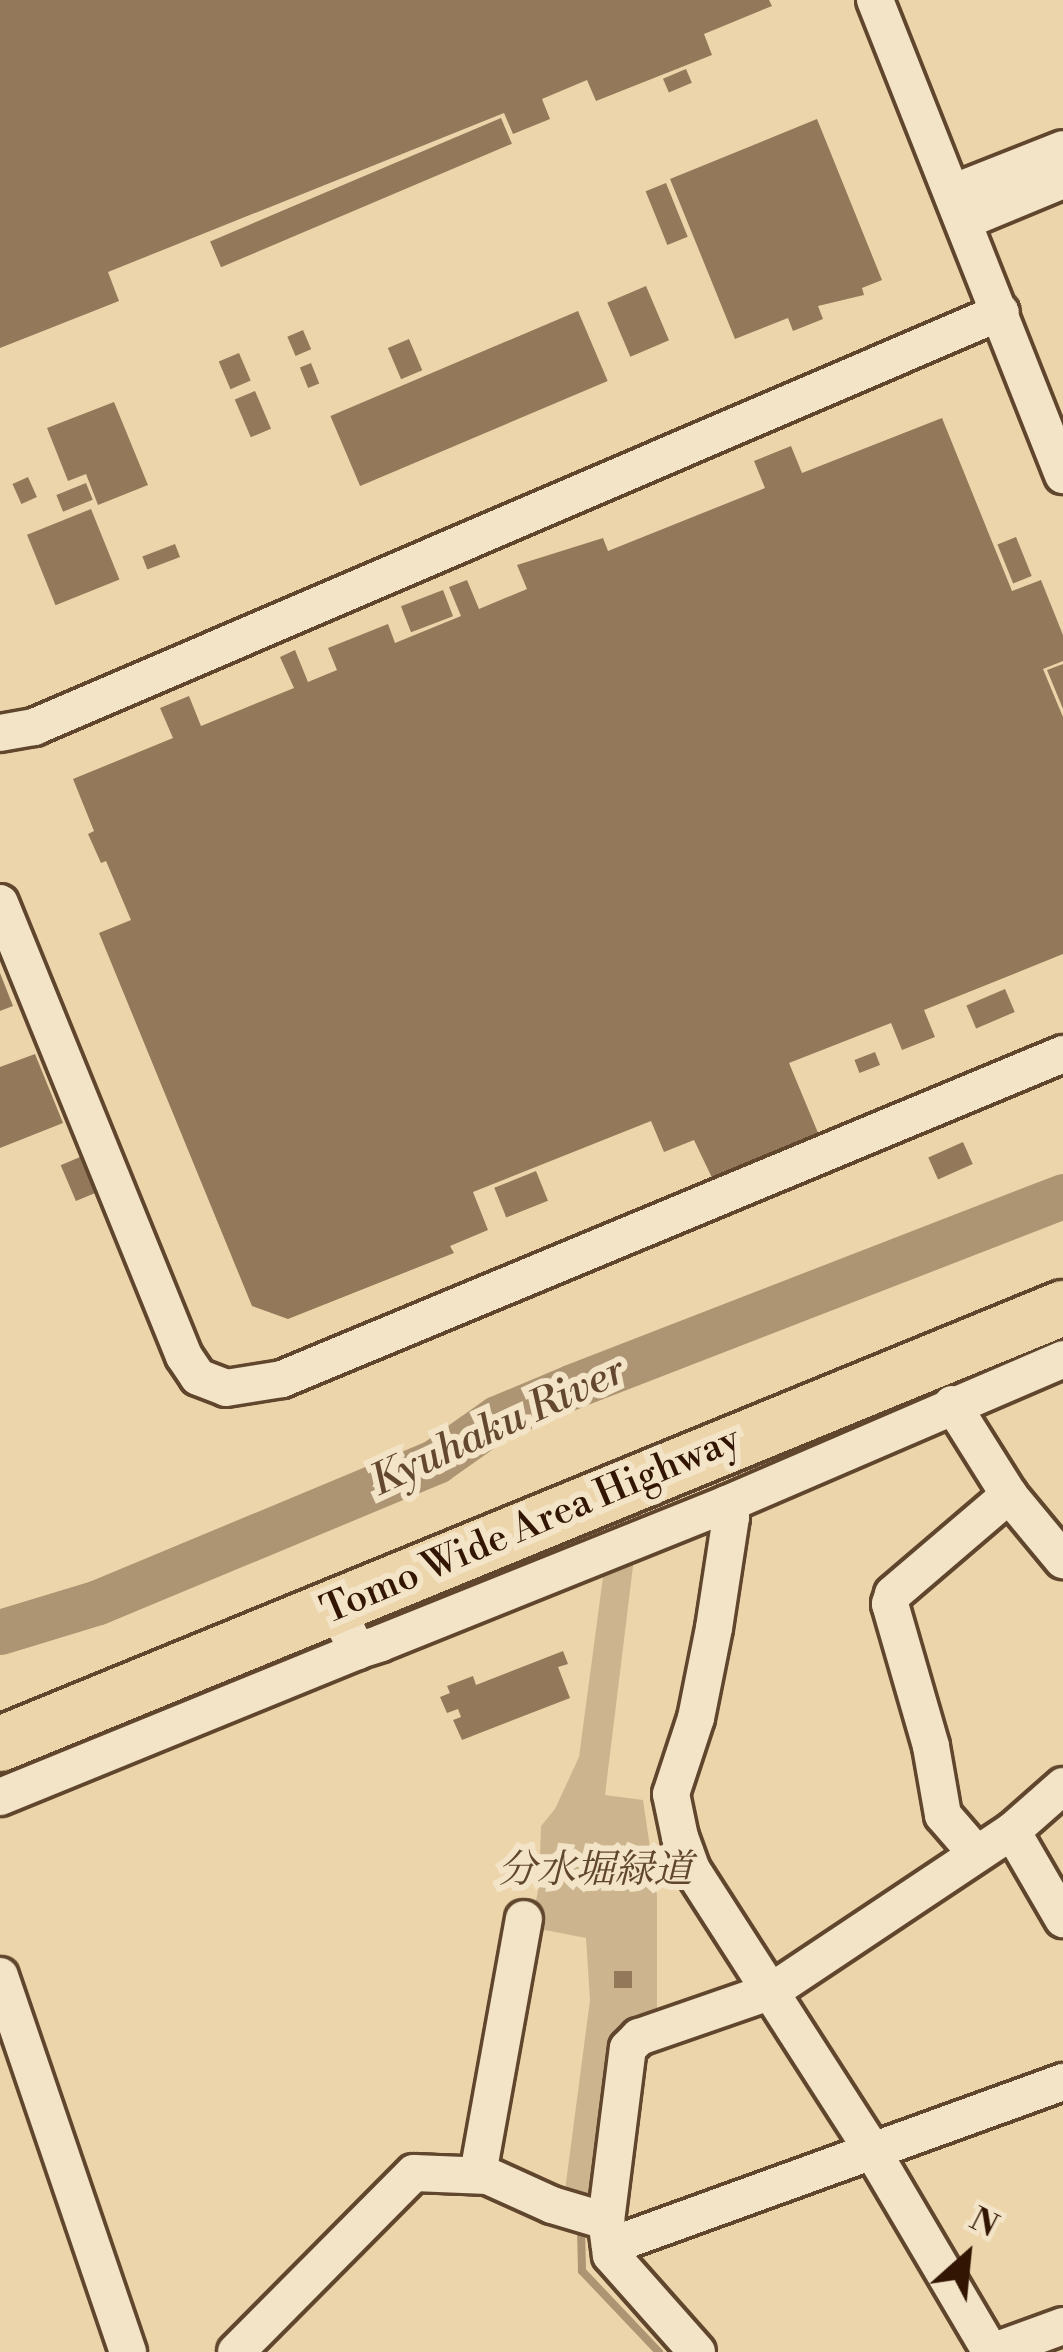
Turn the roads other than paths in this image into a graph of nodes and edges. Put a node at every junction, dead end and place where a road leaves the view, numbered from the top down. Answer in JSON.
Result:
{"nodes":[{"id":1,"x":875,"y":0,"type":"edge"},
{"id":2,"x":1063,"y":149,"type":"edge"},
{"id":3,"x":1063,"y":180,"type":"edge"},
{"id":4,"x":958,"y":207,"type":"junction"},
{"id":5,"x":1000,"y":312,"type":"junction"},
{"id":6,"x":1063,"y":475,"type":"edge"},
{"id":7,"x":0,"y":733,"type":"edge"},
{"id":8,"x":0,"y":903,"type":"edge"},
{"id":9,"x":1063,"y":1054,"type":"edge"},
{"id":10,"x":1063,"y":1273,"type":"edge"},
{"id":11,"x":1063,"y":1309,"type":"edge"},
{"id":12,"x":1063,"y":1359,"type":"edge"},
{"id":13,"x":952,"y":1404,"type":"junction"},
{"id":14,"x":1010,"y":1495,"type":"junction"},
{"id":15,"x":727,"y":1504,"type":"junction"},
{"id":16,"x":1063,"y":1560,"type":"edge"},
{"id":17,"x":347,"y":1630,"type":"junction"},
{"id":18,"x":0,"y":1707,"type":"edge"},
{"id":19,"x":0,"y":1744,"type":"edge"},
{"id":20,"x":1063,"y":1786,"type":"edge"},
{"id":21,"x":0,"y":1797,"type":"edge"},
{"id":22,"x":1012,"y":1831,"type":"junction"},
{"id":23,"x":975,"y":1852,"type":"junction"},
{"id":24,"x":1063,"y":1919,"type":"edge"},
{"id":25,"x":520,"y":1936,"type":"dead end"},
{"id":26,"x":1,"y":1980,"type":"edge"},
{"id":27,"x":772,"y":1991,"type":"junction"},
{"id":28,"x":1063,"y":2082,"type":"edge"},
{"id":29,"x":874,"y":2152,"type":"junction"},
{"id":30,"x":478,"y":2174,"type":"junction"},
{"id":31,"x":608,"y":2234,"type":"junction"},
{"id":32,"x":1063,"y":2326,"type":"edge"},
{"id":33,"x":128,"y":2352,"type":"edge"},
{"id":34,"x":236,"y":2352,"type":"edge"},
{"id":35,"x":697,"y":2352,"type":"edge"},
{"id":36,"x":992,"y":2352,"type":"edge"}],
"edges":[{"from":1,"to":4,"type":"street"},
{"from":2,"to":4,"type":"street"},
{"from":3,"to":4,"type":"street"},
{"from":4,"to":5,"type":"street"},
{"from":5,"to":6,"type":"street"},
{"from":5,"to":7,"type":"street"},
{"from":8,"to":9,"type":"street"},
{"from":10,"to":18,"type":"highway","name":"Tomo Wide Area Highway"},
{"from":11,"to":17,"type":"highway","name":"Tomo Wide Area Highway"},
{"from":12,"to":13,"type":"street"},
{"from":13,"to":14,"type":"street"},
{"from":13,"to":15,"type":"street"},
{"from":14,"to":16,"type":"street"},
{"from":14,"to":23,"type":"street"},
{"from":15,"to":17,"type":"street"},
{"from":15,"to":27,"type":"street"},
{"from":17,"to":19,"type":"highway","name":"Tomo Wide Area Highway"},
{"from":17,"to":21,"type":"street"},
{"from":20,"to":22,"type":"street"},
{"from":22,"to":23,"type":"street"},
{"from":22,"to":24,"type":"street"},
{"from":23,"to":27,"type":"street"},
{"from":25,"to":30,"type":"street"},
{"from":26,"to":33,"type":"street"},
{"from":27,"to":29,"type":"street"},
{"from":27,"to":31,"type":"street"},
{"from":28,"to":29,"type":"street"},
{"from":29,"to":31,"type":"street"},
{"from":29,"to":36,"type":"street"},
{"from":30,"to":31,"type":"street"},
{"from":30,"to":34,"type":"street"},
{"from":31,"to":35,"type":"street"},
{"from":32,"to":36,"type":"street"}]}
